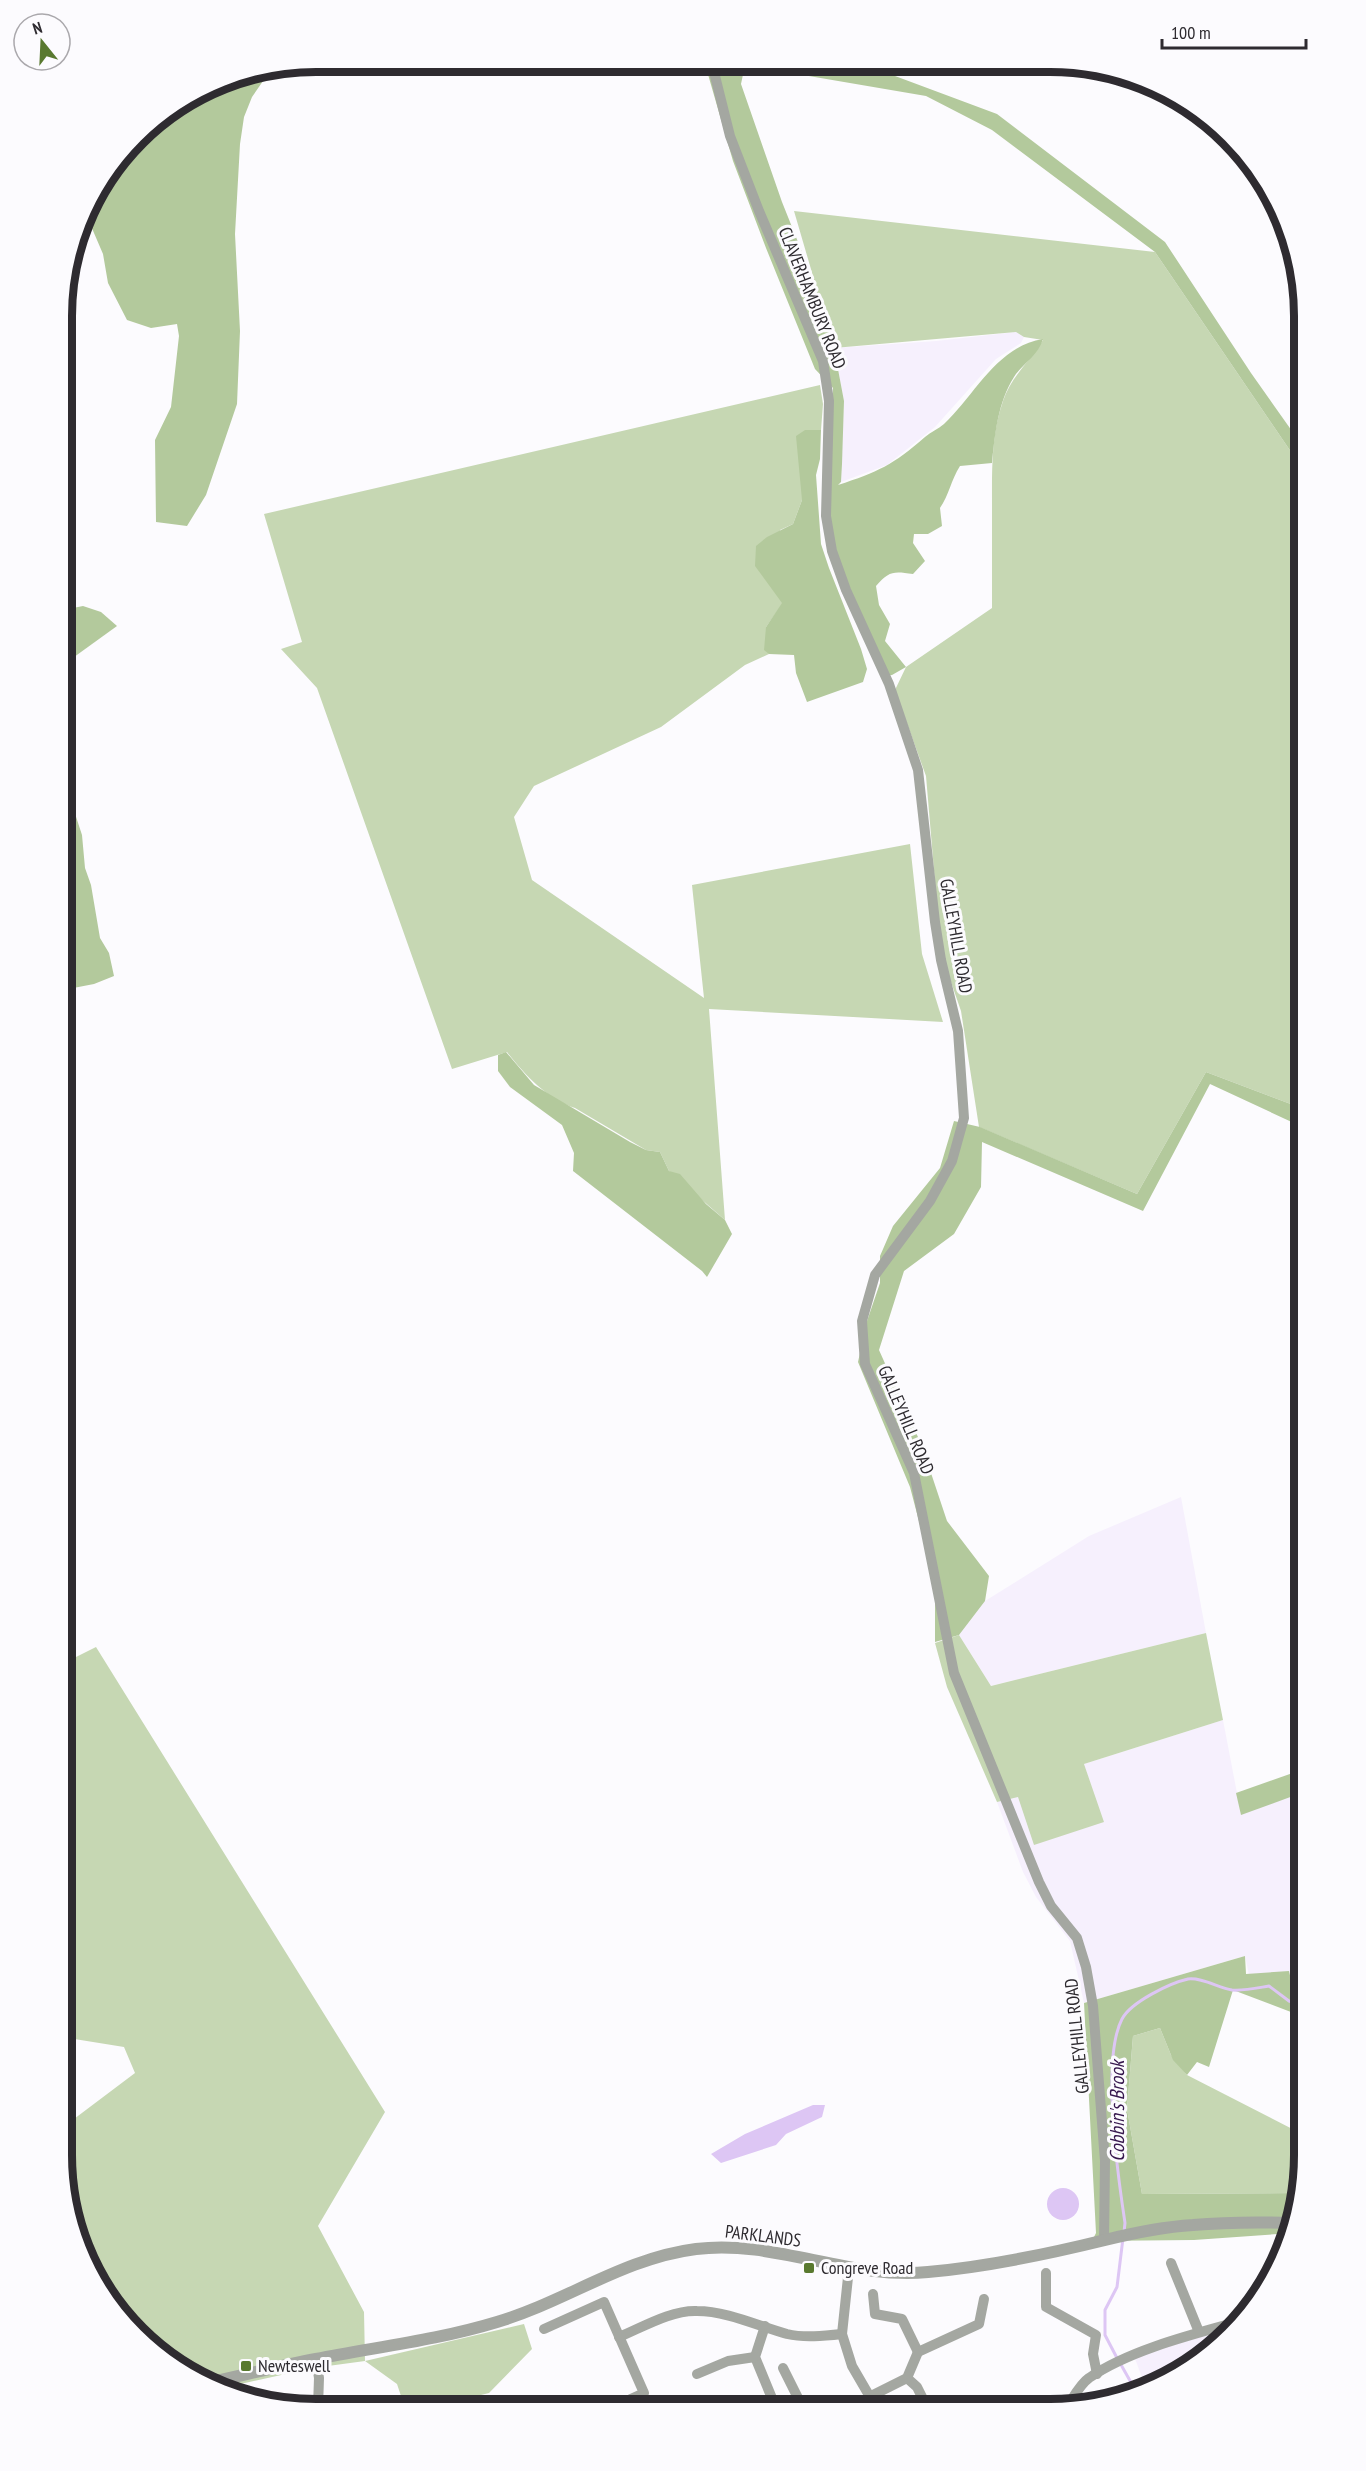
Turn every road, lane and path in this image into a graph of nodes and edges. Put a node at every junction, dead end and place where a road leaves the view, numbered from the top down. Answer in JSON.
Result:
{"nodes":[{"id":1,"x":714,"y":72,"type":"edge"},
{"id":2,"x":888,"y":684,"type":"joint"},
{"id":3,"x":1284,"y":2223,"type":"edge"},
{"id":4,"x":1104,"y":2240,"type":"junction"},
{"id":5,"x":1171,"y":2263,"type":"dead end"},
{"id":6,"x":849,"y":2268,"type":"junction"},
{"id":7,"x":1046,"y":2273,"type":"dead end"},
{"id":8,"x":873,"y":2294,"type":"dead end"},
{"id":9,"x":984,"y":2299,"type":"dead end"},
{"id":10,"x":765,"y":2326,"type":"junction"},
{"id":11,"x":1223,"y":2326,"type":"edge"},
{"id":12,"x":544,"y":2329,"type":"dead end"},
{"id":13,"x":1199,"y":2332,"type":"junction"},
{"id":14,"x":842,"y":2334,"type":"junction"},
{"id":15,"x":619,"y":2337,"type":"junction"},
{"id":16,"x":918,"y":2352,"type":"junction"},
{"id":17,"x":755,"y":2357,"type":"junction"},
{"id":18,"x":316,"y":2359,"type":"junction"},
{"id":19,"x":783,"y":2368,"type":"dead end"},
{"id":20,"x":697,"y":2374,"type":"dead end"},
{"id":21,"x":1097,"y":2374,"type":"junction"},
{"id":22,"x":907,"y":2378,"type":"junction"},
{"id":23,"x":222,"y":2380,"type":"edge"},
{"id":24,"x":871,"y":2396,"type":"junction"},
{"id":25,"x":1073,"y":2398,"type":"edge"},
{"id":26,"x":318,"y":2399,"type":"edge"},
{"id":27,"x":631,"y":2399,"type":"edge"},
{"id":28,"x":772,"y":2399,"type":"edge"},
{"id":29,"x":796,"y":2399,"type":"edge"},
{"id":30,"x":872,"y":2399,"type":"edge"},
{"id":31,"x":923,"y":2399,"type":"edge"}],
"edges":[{"from":1,"to":2,"type":"street","name":"CLAVERHAMBURY ROAD"},
{"from":2,"to":4,"type":"street","name":"GALLEYHILL ROAD"},
{"from":3,"to":4,"type":"street","name":"PARKLANDS"},
{"from":4,"to":6,"type":"street","name":"PARKLANDS"},
{"from":5,"to":13,"type":"street"},
{"from":6,"to":14,"type":"street"},
{"from":6,"to":18,"type":"street","name":"PARKLANDS"},
{"from":7,"to":21,"type":"street"},
{"from":8,"to":16,"type":"street"},
{"from":9,"to":16,"type":"street"},
{"from":10,"to":14,"type":"street"},
{"from":10,"to":15,"type":"street"},
{"from":10,"to":17,"type":"street"},
{"from":11,"to":13,"type":"street"},
{"from":12,"to":15,"type":"street"},
{"from":13,"to":21,"type":"street"},
{"from":14,"to":24,"type":"street"},
{"from":15,"to":27,"type":"street"},
{"from":16,"to":22,"type":"street"},
{"from":17,"to":20,"type":"street"},
{"from":17,"to":28,"type":"street"},
{"from":18,"to":23,"type":"street","name":"PARKLANDS"},
{"from":18,"to":26,"type":"street"},
{"from":19,"to":29,"type":"street"},
{"from":21,"to":25,"type":"street"},
{"from":22,"to":24,"type":"street"},
{"from":22,"to":31,"type":"street"},
{"from":24,"to":30,"type":"street"}]}
